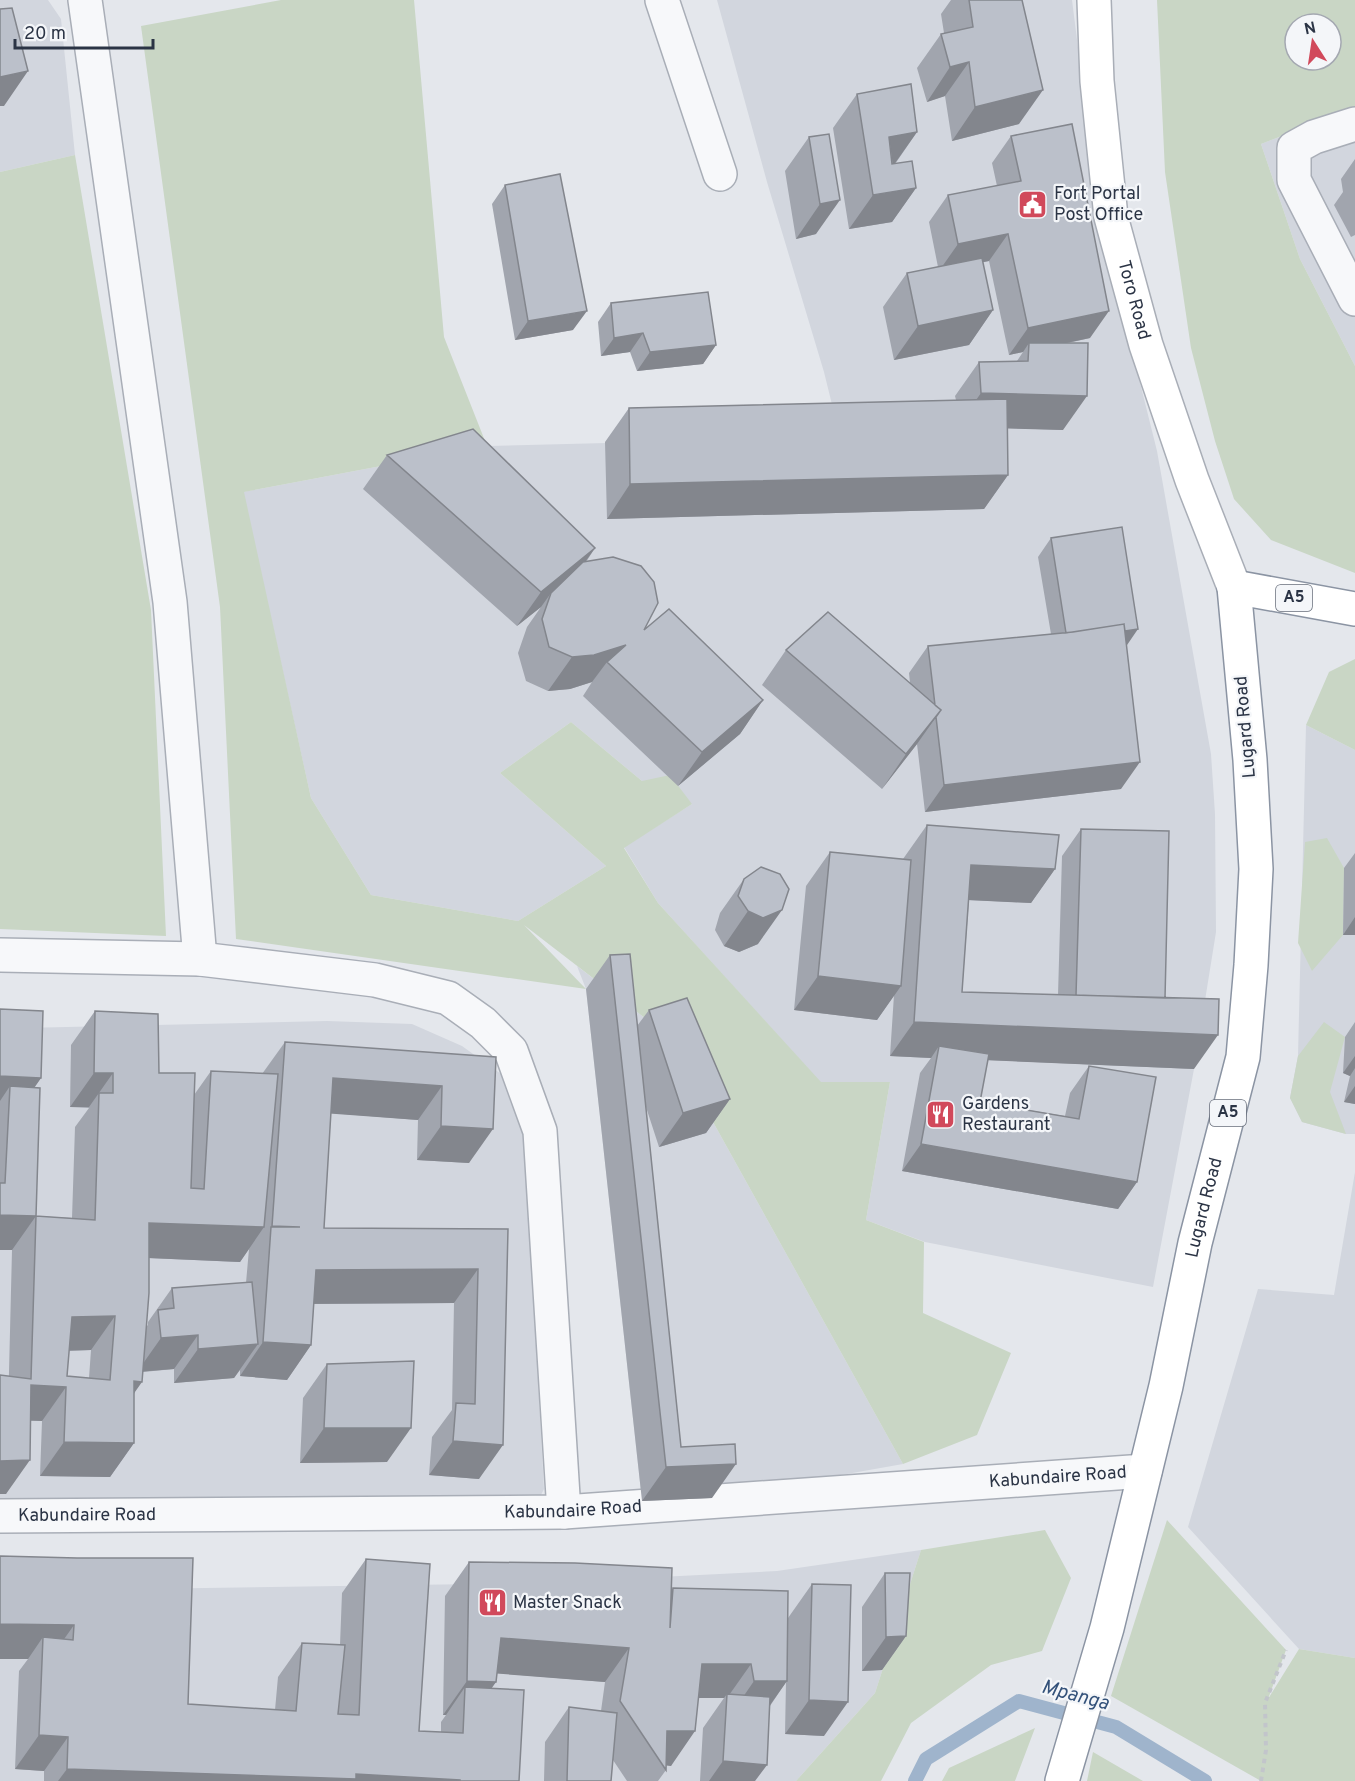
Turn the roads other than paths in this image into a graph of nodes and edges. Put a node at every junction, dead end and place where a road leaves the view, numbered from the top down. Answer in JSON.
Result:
{"nodes":[{"id":1,"x":85,"y":0,"type":"edge"},
{"id":2,"x":662,"y":0,"type":"edge"},
{"id":3,"x":1094,"y":0,"type":"edge"},
{"id":4,"x":1355,"y":124,"type":"edge"},
{"id":5,"x":720,"y":174,"type":"dead end"},
{"id":6,"x":1355,"y":299,"type":"edge"},
{"id":7,"x":1234,"y":586,"type":"junction"},
{"id":8,"x":1355,"y":609,"type":"edge"},
{"id":9,"x":0,"y":955,"type":"edge"},
{"id":10,"x":200,"y":959,"type":"junction"},
{"id":11,"x":1145,"y":1471,"type":"junction"},
{"id":12,"x":564,"y":1512,"type":"junction"},
{"id":13,"x":0,"y":1516,"type":"edge"},
{"id":14,"x":1062,"y":1781,"type":"edge"}],
"edges":[{"from":1,"to":10,"type":"street"},
{"from":2,"to":5,"type":"street"},
{"from":3,"to":7,"type":"main road","name":"Toro Road"},
{"from":4,"to":6,"type":"street"},
{"from":7,"to":8,"type":"main road","number":"A5"},
{"from":7,"to":11,"type":"main road","name":"Lugard Road","number":"A5"},
{"from":9,"to":10,"type":"street"},
{"from":10,"to":12,"type":"street"},
{"from":11,"to":12,"type":"street","name":"Kabundaire Road"},
{"from":11,"to":14,"type":"main road","name":"Lugard Road","number":"A5"},
{"from":12,"to":13,"type":"street","name":"Kabundaire Road"}]}
